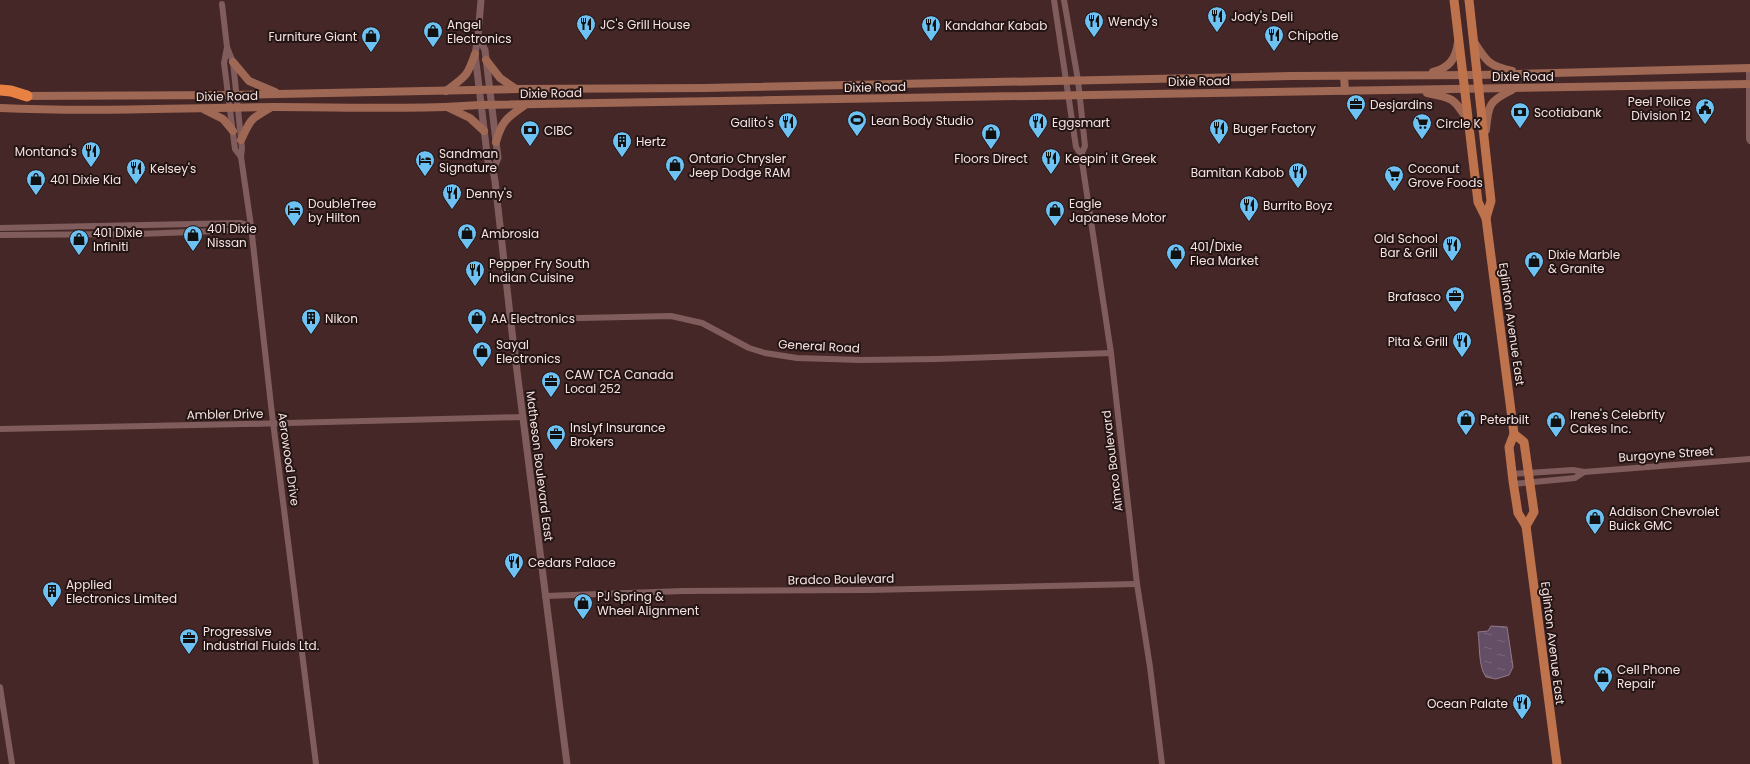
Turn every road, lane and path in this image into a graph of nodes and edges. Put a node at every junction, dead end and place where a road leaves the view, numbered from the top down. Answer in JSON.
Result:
{"nodes":[{"id":1,"x":481,"y":0,"type":"edge"},
{"id":2,"x":1054,"y":0,"type":"edge"},
{"id":3,"x":1064,"y":0,"type":"edge"},
{"id":4,"x":1454,"y":0,"type":"edge"},
{"id":5,"x":1469,"y":0,"type":"edge"},
{"id":6,"x":222,"y":4,"type":"dead end"},
{"id":7,"x":1458,"y":34,"type":"junction"},
{"id":8,"x":478,"y":36,"type":"junction"},
{"id":9,"x":1473,"y":41,"type":"junction"},
{"id":10,"x":227,"y":47,"type":"junction"},
{"id":11,"x":475,"y":54,"type":"junction"},
{"id":12,"x":486,"y":60,"type":"junction"},
{"id":13,"x":233,"y":62,"type":"junction"},
{"id":14,"x":1749,"y":68,"type":"edge"},
{"id":15,"x":1526,"y":74,"type":"junction"},
{"id":16,"x":1424,"y":75,"type":"junction"},
{"id":17,"x":1462,"y":75,"type":"junction"},
{"id":18,"x":1478,"y":75,"type":"junction"},
{"id":19,"x":1344,"y":76,"type":"junction"},
{"id":20,"x":1191,"y":78,"type":"junction"},
{"id":21,"x":1078,"y":80,"type":"junction"},
{"id":22,"x":1066,"y":81,"type":"junction"},
{"id":23,"x":1749,"y":84,"type":"edge"},
{"id":24,"x":1463,"y":88,"type":"junction"},
{"id":25,"x":1478,"y":88,"type":"junction"},
{"id":26,"x":1514,"y":88,"type":"junction"},
{"id":27,"x":516,"y":89,"type":"junction"},
{"id":28,"x":0,"y":90,"type":"edge"},
{"id":29,"x":446,"y":90,"type":"junction"},
{"id":30,"x":479,"y":90,"type":"junction"},
{"id":31,"x":490,"y":90,"type":"junction"},
{"id":32,"x":1411,"y":90,"type":"junction"},
{"id":33,"x":1345,"y":91,"type":"junction"},
{"id":34,"x":282,"y":93,"type":"junction"},
{"id":35,"x":1192,"y":94,"type":"junction"},
{"id":36,"x":0,"y":95,"type":"edge"},
{"id":37,"x":27,"y":96,"type":"junction"},
{"id":38,"x":232,"y":96,"type":"junction"},
{"id":39,"x":1068,"y":96,"type":"junction"},
{"id":40,"x":1079,"y":96,"type":"junction"},
{"id":41,"x":480,"y":105,"type":"junction"},
{"id":42,"x":492,"y":105,"type":"junction"},
{"id":43,"x":526,"y":105,"type":"junction"},
{"id":44,"x":0,"y":108,"type":"edge"},
{"id":45,"x":203,"y":108,"type":"junction"},
{"id":46,"x":234,"y":108,"type":"junction"},
{"id":47,"x":272,"y":108,"type":"junction"},
{"id":48,"x":448,"y":108,"type":"junction"},
{"id":49,"x":1469,"y":122,"type":"junction"},
{"id":50,"x":233,"y":131,"type":"junction"},
{"id":51,"x":484,"y":131,"type":"junction"},
{"id":52,"x":1485,"y":136,"type":"junction"},
{"id":53,"x":241,"y":140,"type":"junction"},
{"id":54,"x":1750,"y":141,"type":"edge"},
{"id":55,"x":496,"y":142,"type":"junction"},
{"id":56,"x":1081,"y":155,"type":"junction"},
{"id":57,"x":241,"y":158,"type":"junction"},
{"id":58,"x":494,"y":170,"type":"junction"},
{"id":59,"x":1486,"y":218,"type":"junction"},
{"id":60,"x":251,"y":226,"type":"junction"},
{"id":61,"x":0,"y":228,"type":"edge"},
{"id":62,"x":0,"y":235,"type":"edge"},
{"id":63,"x":511,"y":321,"type":"junction"},
{"id":64,"x":1111,"y":353,"type":"junction"},
{"id":65,"x":523,"y":416,"type":"junction"},
{"id":66,"x":273,"y":424,"type":"junction"},
{"id":67,"x":0,"y":429,"type":"edge"},
{"id":68,"x":1514,"y":434,"type":"junction"},
{"id":69,"x":1750,"y":459,"type":"edge"},
{"id":70,"x":1584,"y":472,"type":"junction"},
{"id":71,"x":1530,"y":478,"type":"junction"},
{"id":72,"x":1513,"y":479,"type":"junction"},
{"id":73,"x":1526,"y":526,"type":"junction"},
{"id":74,"x":1137,"y":584,"type":"junction"},
{"id":75,"x":545,"y":596,"type":"junction"},
{"id":76,"x":0,"y":687,"type":"edge"},
{"id":77,"x":12,"y":764,"type":"edge"},
{"id":78,"x":316,"y":764,"type":"edge"},
{"id":79,"x":567,"y":764,"type":"edge"},
{"id":80,"x":1162,"y":764,"type":"edge"},
{"id":81,"x":1557,"y":764,"type":"edge"}],
"edges":[{"from":1,"to":8,"type":"street","name":"Matheson Boulevard East"},
{"from":2,"to":22,"type":"street","name":"Aimco Boulevard"},
{"from":3,"to":21,"type":"street","name":"Aimco Boulevard"},
{"from":4,"to":7,"type":"main road","name":"Eglinton Avenue East"},
{"from":5,"to":9,"type":"main road","name":"Eglinton Avenue East"},
{"from":6,"to":10,"type":"street","name":"Aerowood Drive"},
{"from":7,"to":16,"type":"main road"},
{"from":7,"to":17,"type":"main road","name":"Eglinton Avenue East"},
{"from":8,"to":11,"type":"street","name":"Matheson Boulevard East"},
{"from":8,"to":12,"type":"street","name":"Matheson Boulevard East"},
{"from":9,"to":15,"type":"main road"},
{"from":9,"to":18,"type":"main road","name":"Eglinton Avenue East"},
{"from":10,"to":13,"type":"street","name":"Aerowood Drive"},
{"from":10,"to":38,"type":"street","name":"Aerowood Drive"},
{"from":11,"to":29,"type":"main road"},
{"from":11,"to":30,"type":"street","name":"Matheson Boulevard East"},
{"from":12,"to":27,"type":"main road"},
{"from":12,"to":31,"type":"street","name":"Matheson Boulevard East"},
{"from":13,"to":34,"type":"main road"},
{"from":13,"to":38,"type":"street","name":"Aerowood Drive"},
{"from":14,"to":15,"type":"main road","name":"Dixie Road"},
{"from":14,"to":23,"type":"street"},
{"from":15,"to":18,"type":"main road","name":"Dixie Road"},
{"from":16,"to":17,"type":"main road","name":"Dixie Road"},
{"from":16,"to":19,"type":"main road","name":"Dixie Road"},
{"from":17,"to":18,"type":"main road","name":"Dixie Road"},
{"from":17,"to":24,"type":"main road","name":"Eglinton Avenue East"},
{"from":18,"to":25,"type":"main road","name":"Eglinton Avenue East"},
{"from":19,"to":20,"type":"main road","name":"Dixie Road"},
{"from":19,"to":33,"type":"main road"},
{"from":20,"to":21,"type":"main road","name":"Dixie Road"},
{"from":20,"to":35,"type":"main road"},
{"from":21,"to":22,"type":"main road","name":"Dixie Road"},
{"from":21,"to":40,"type":"street","name":"Aimco Boulevard"},
{"from":22,"to":27,"type":"main road","name":"Dixie Road"},
{"from":22,"to":39,"type":"street","name":"Aimco Boulevard"},
{"from":23,"to":26,"type":"main road","name":"Dixie Road"},
{"from":23,"to":54,"type":"street"},
{"from":24,"to":25,"type":"main road","name":"Dixie Road"},
{"from":24,"to":32,"type":"main road","name":"Dixie Road"},
{"from":24,"to":49,"type":"main road","name":"Eglinton Avenue East"},
{"from":25,"to":26,"type":"main road","name":"Dixie Road"},
{"from":25,"to":52,"type":"main road","name":"Eglinton Avenue East"},
{"from":26,"to":52,"type":"main road"},
{"from":27,"to":31,"type":"main road","name":"Dixie Road"},
{"from":28,"to":37,"type":"highway"},
{"from":29,"to":30,"type":"main road","name":"Dixie Road"},
{"from":29,"to":34,"type":"main road","name":"Dixie Road"},
{"from":30,"to":31,"type":"main road","name":"Dixie Road"},
{"from":30,"to":41,"type":"street","name":"Matheson Boulevard East"},
{"from":31,"to":42,"type":"street","name":"Matheson Boulevard East"},
{"from":32,"to":33,"type":"main road","name":"Dixie Road"},
{"from":32,"to":49,"type":"main road"},
{"from":33,"to":35,"type":"main road","name":"Dixie Road"},
{"from":34,"to":38,"type":"main road","name":"Dixie Road"},
{"from":35,"to":40,"type":"main road","name":"Dixie Road"},
{"from":36,"to":37,"type":"main road","name":"Dixie Road"},
{"from":37,"to":38,"type":"main road","name":"Dixie Road"},
{"from":38,"to":46,"type":"street","name":"Aerowood Drive"},
{"from":39,"to":40,"type":"main road","name":"Dixie Road"},
{"from":39,"to":43,"type":"main road","name":"Dixie Road"},
{"from":39,"to":56,"type":"street","name":"Aimco Boulevard"},
{"from":40,"to":56,"type":"street","name":"Aimco Boulevard"},
{"from":41,"to":42,"type":"main road","name":"Dixie Road"},
{"from":41,"to":48,"type":"main road","name":"Dixie Road"},
{"from":41,"to":51,"type":"street","name":"Matheson Boulevard East"},
{"from":42,"to":43,"type":"main road","name":"Dixie Road"},
{"from":42,"to":55,"type":"street","name":"Matheson Boulevard East"},
{"from":43,"to":55,"type":"main road"},
{"from":44,"to":45,"type":"main road","name":"Dixie Road"},
{"from":45,"to":46,"type":"main road","name":"Dixie Road"},
{"from":45,"to":50,"type":"main road"},
{"from":46,"to":47,"type":"main road","name":"Dixie Road"},
{"from":46,"to":50,"type":"street","name":"Aerowood Drive"},
{"from":46,"to":53,"type":"street","name":"Aerowood Drive"},
{"from":47,"to":48,"type":"main road","name":"Dixie Road"},
{"from":47,"to":53,"type":"main road"},
{"from":48,"to":51,"type":"main road"},
{"from":49,"to":59,"type":"main road","name":"Eglinton Avenue East"},
{"from":50,"to":57,"type":"street","name":"Aerowood Drive"},
{"from":51,"to":58,"type":"street","name":"Matheson Boulevard East"},
{"from":52,"to":59,"type":"main road","name":"Eglinton Avenue East"},
{"from":53,"to":57,"type":"street","name":"Aerowood Drive"},
{"from":55,"to":58,"type":"street","name":"Matheson Boulevard East"},
{"from":56,"to":64,"type":"street","name":"Aimco Boulevard"},
{"from":57,"to":60,"type":"street","name":"Aerowood Drive"},
{"from":58,"to":63,"type":"street","name":"Matheson Boulevard East"},
{"from":59,"to":68,"type":"main road","name":"Eglinton Avenue East"},
{"from":60,"to":61,"type":"street"},
{"from":60,"to":62,"type":"street"},
{"from":60,"to":66,"type":"street","name":"Aerowood Drive"},
{"from":63,"to":64,"type":"street","name":"General Road"},
{"from":63,"to":65,"type":"street","name":"Matheson Boulevard East"},
{"from":64,"to":74,"type":"street","name":"Aimco Boulevard"},
{"from":65,"to":66,"type":"street","name":"Ambler Drive"},
{"from":65,"to":75,"type":"street","name":"Matheson Boulevard East"},
{"from":66,"to":67,"type":"street","name":"Ambler Drive"},
{"from":66,"to":78,"type":"street","name":"Aerowood Drive"},
{"from":68,"to":71,"type":"main road","name":"Eglinton Avenue East"},
{"from":68,"to":72,"type":"main road","name":"Eglinton Avenue East"},
{"from":69,"to":70,"type":"street","name":"Burgoyne Street"},
{"from":70,"to":71,"type":"street","name":"Burgoyne Street"},
{"from":70,"to":71,"type":"street","name":"Burgoyne Street"},
{"from":71,"to":72,"type":"street","name":"Burgoyne Street"},
{"from":71,"to":72,"type":"street","name":"Burgoyne Street"},
{"from":71,"to":73,"type":"main road","name":"Eglinton Avenue East"},
{"from":72,"to":73,"type":"main road","name":"Eglinton Avenue East"},
{"from":73,"to":81,"type":"main road","name":"Eglinton Avenue East"},
{"from":74,"to":75,"type":"street","name":"Bradco Boulevard"},
{"from":74,"to":80,"type":"street","name":"Aimco Boulevard"},
{"from":75,"to":79,"type":"street","name":"Matheson Boulevard East"},
{"from":76,"to":77,"type":"street"}]}
